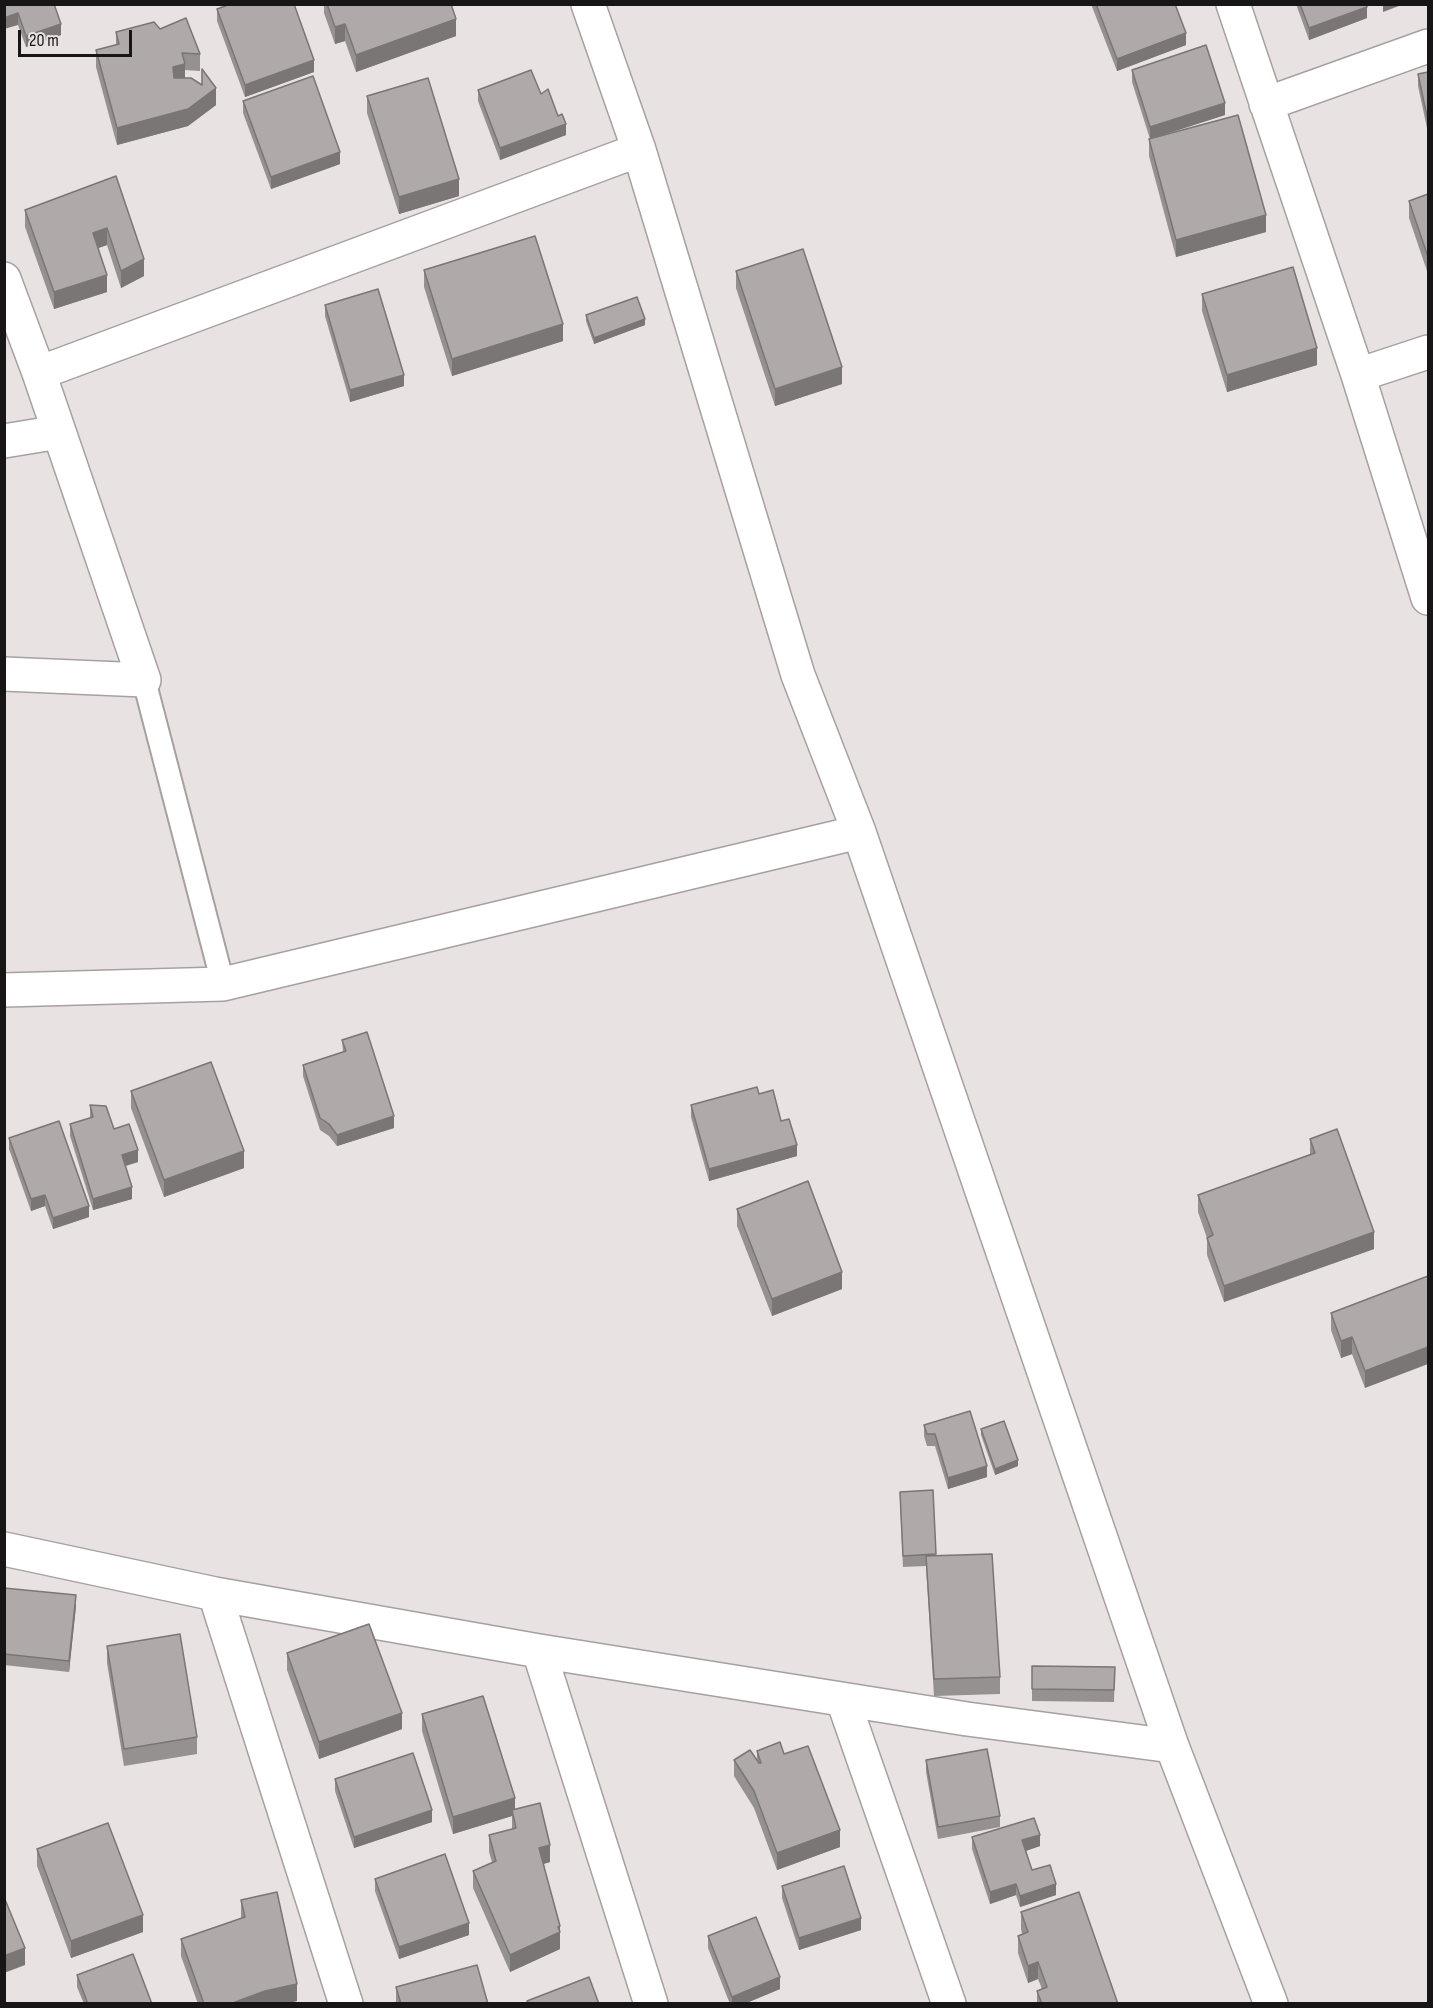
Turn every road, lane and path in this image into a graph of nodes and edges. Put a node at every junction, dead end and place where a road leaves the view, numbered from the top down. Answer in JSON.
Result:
{"nodes":[{"id":1,"x":588,"y":4,"type":"edge"},
{"id":2,"x":1233,"y":4,"type":"edge"},
{"id":3,"x":1428,"y":46,"type":"edge"},
{"id":4,"x":1266,"y":104,"type":"junction"},
{"id":5,"x":639,"y":150,"type":"junction"},
{"id":6,"x":4,"y":279,"type":"edge"},
{"id":7,"x":1428,"y":352,"type":"edge"},
{"id":8,"x":39,"y":373,"type":"junction"},
{"id":9,"x":1358,"y":375,"type":"junction"},
{"id":10,"x":59,"y":432,"type":"junction"},
{"id":11,"x":4,"y":441,"type":"edge"},
{"id":12,"x":1428,"y":598,"type":"edge"},
{"id":13,"x":4,"y":674,"type":"edge"},
{"id":14,"x":144,"y":680,"type":"junction"},
{"id":15,"x":859,"y":832,"type":"junction"},
{"id":16,"x":223,"y":984,"type":"junction"},
{"id":17,"x":4,"y":990,"type":"edge"},
{"id":18,"x":4,"y":1549,"type":"edge"},
{"id":19,"x":215,"y":1594,"type":"junction"},
{"id":20,"x":539,"y":1651,"type":"junction"},
{"id":21,"x":843,"y":1700,"type":"junction"},
{"id":22,"x":1172,"y":1746,"type":"junction"},
{"id":23,"x":346,"y":2004,"type":"edge"},
{"id":24,"x":651,"y":2004,"type":"edge"},
{"id":25,"x":949,"y":2004,"type":"edge"},
{"id":26,"x":1271,"y":2004,"type":"edge"}],
"edges":[{"from":1,"to":5,"type":"street"},
{"from":2,"to":4,"type":"street"},
{"from":3,"to":4,"type":"street"},
{"from":4,"to":9,"type":"street"},
{"from":5,"to":8,"type":"street"},
{"from":5,"to":15,"type":"street"},
{"from":6,"to":8,"type":"street"},
{"from":7,"to":9,"type":"street"},
{"from":8,"to":10,"type":"street"},
{"from":9,"to":12,"type":"street"},
{"from":10,"to":11,"type":"street"},
{"from":10,"to":14,"type":"street"},
{"from":13,"to":14,"type":"street"},
{"from":14,"to":16,"type":"lane"},
{"from":15,"to":16,"type":"street"},
{"from":15,"to":22,"type":"street"},
{"from":16,"to":17,"type":"street"},
{"from":18,"to":19,"type":"street"},
{"from":19,"to":20,"type":"street"},
{"from":19,"to":23,"type":"street"},
{"from":20,"to":21,"type":"street"},
{"from":20,"to":24,"type":"street"},
{"from":21,"to":22,"type":"street"},
{"from":21,"to":25,"type":"street"},
{"from":22,"to":26,"type":"street"}]}
